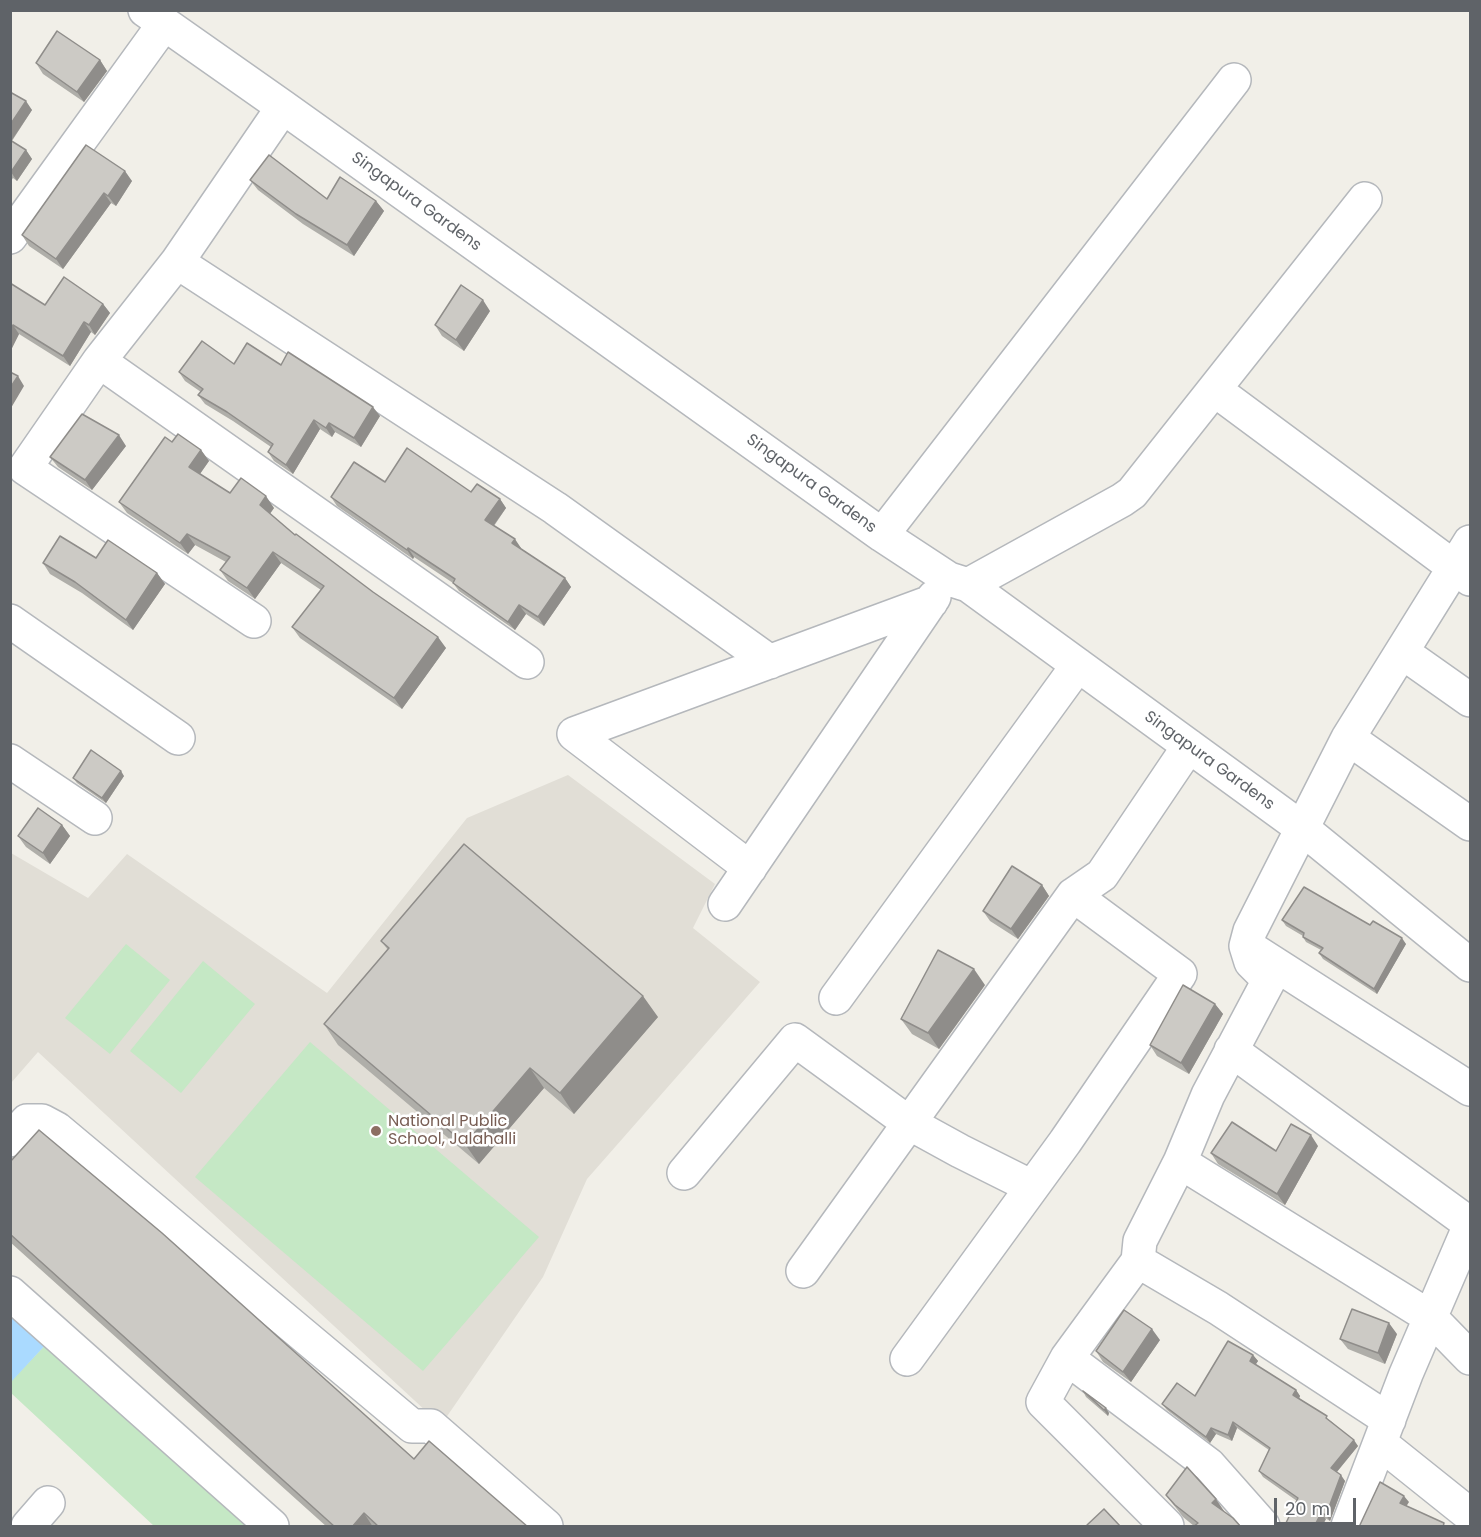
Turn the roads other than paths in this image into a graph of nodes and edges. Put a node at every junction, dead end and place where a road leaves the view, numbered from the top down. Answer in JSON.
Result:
{"nodes":[{"id":1,"x":154,"y":17,"type":"edge"},
{"id":2,"x":1234,"y":80,"type":"dead end"},
{"id":3,"x":283,"y":107,"type":"junction"},
{"id":4,"x":1365,"y":199,"type":"dead end"},
{"id":5,"x":10,"y":237,"type":"edge"},
{"id":6,"x":177,"y":262,"type":"junction"},
{"id":7,"x":99,"y":361,"type":"junction"},
{"id":8,"x":1215,"y":390,"type":"junction"},
{"id":9,"x":18,"y":478,"type":"edge"},
{"id":10,"x":882,"y":535,"type":"junction"},
{"id":11,"x":1465,"y":563,"type":"edge"},
{"id":12,"x":949,"y":589,"type":"junction"},
{"id":13,"x":10,"y":621,"type":"edge"},
{"id":14,"x":254,"y":621,"type":"dead end"},
{"id":15,"x":1402,"y":652,"type":"junction"},
{"id":16,"x":527,"y":662,"type":"dead end"},
{"id":17,"x":770,"y":662,"type":"junction"},
{"id":18,"x":1078,"y":665,"type":"junction"},
{"id":19,"x":1470,"y":700,"type":"edge"},
{"id":20,"x":178,"y":738,"type":"dead end"},
{"id":21,"x":1348,"y":738,"type":"junction"},
{"id":22,"x":1189,"y":746,"type":"junction"},
{"id":23,"x":10,"y":761,"type":"edge"},
{"id":24,"x":94,"y":818,"type":"dead end"},
{"id":25,"x":1470,"y":824,"type":"edge"},
{"id":26,"x":1303,"y":829,"type":"junction"},
{"id":27,"x":750,"y":868,"type":"junction"},
{"id":28,"x":1073,"y":895,"type":"junction"},
{"id":29,"x":725,"y":904,"type":"dead end"},
{"id":30,"x":1246,"y":946,"type":"junction"},
{"id":31,"x":1470,"y":965,"type":"edge"},
{"id":32,"x":836,"y":998,"type":"dead end"},
{"id":33,"x":1232,"y":1050,"type":"junction"},
{"id":34,"x":1470,"y":1089,"type":"edge"},
{"id":35,"x":909,"y":1123,"type":"junction"},
{"id":36,"x":10,"y":1140,"type":"edge"},
{"id":37,"x":1179,"y":1162,"type":"junction"},
{"id":38,"x":684,"y":1173,"type":"dead end"},
{"id":39,"x":1032,"y":1187,"type":"junction"},
{"id":40,"x":1470,"y":1224,"type":"edge"},
{"id":41,"x":1138,"y":1262,"type":"junction"},
{"id":42,"x":803,"y":1271,"type":"dead end"},
{"id":43,"x":10,"y":1293,"type":"edge"},
{"id":44,"x":1430,"y":1317,"type":"junction"},
{"id":45,"x":1067,"y":1358,"type":"junction"},
{"id":46,"x":1470,"y":1358,"type":"edge"},
{"id":47,"x":907,"y":1359,"type":"dead end"},
{"id":48,"x":1384,"y":1432,"type":"junction"},
{"id":49,"x":1470,"y":1515,"type":"edge"},
{"id":50,"x":272,"y":1527,"type":"edge"},
{"id":51,"x":546,"y":1527,"type":"edge"},
{"id":52,"x":1167,"y":1527,"type":"edge"},
{"id":53,"x":1263,"y":1527,"type":"edge"},
{"id":54,"x":1348,"y":1527,"type":"edge"}],
"edges":[{"from":1,"to":3,"type":"street","name":"Singapura Gardens"},
{"from":1,"to":5,"type":"street"},
{"from":2,"to":10,"type":"street"},
{"from":3,"to":6,"type":"street"},
{"from":3,"to":10,"type":"street","name":"Singapura Gardens"},
{"from":4,"to":8,"type":"street"},
{"from":6,"to":7,"type":"street"},
{"from":6,"to":17,"type":"street"},
{"from":7,"to":9,"type":"street"},
{"from":7,"to":16,"type":"street"},
{"from":8,"to":11,"type":"street"},
{"from":8,"to":12,"type":"street"},
{"from":9,"to":14,"type":"street"},
{"from":10,"to":12,"type":"street","name":"Singapura Gardens"},
{"from":11,"to":15,"type":"street"},
{"from":12,"to":17,"type":"street"},
{"from":12,"to":18,"type":"street","name":"Singapura Gardens"},
{"from":12,"to":27,"type":"street"},
{"from":13,"to":20,"type":"street"},
{"from":15,"to":19,"type":"street"},
{"from":15,"to":21,"type":"street"},
{"from":17,"to":27,"type":"street"},
{"from":18,"to":22,"type":"street","name":"Singapura Gardens"},
{"from":18,"to":32,"type":"street"},
{"from":21,"to":25,"type":"street"},
{"from":21,"to":26,"type":"street"},
{"from":22,"to":26,"type":"street","name":"Singapura Gardens"},
{"from":22,"to":28,"type":"street"},
{"from":23,"to":24,"type":"street"},
{"from":26,"to":30,"type":"street"},
{"from":26,"to":31,"type":"street","name":"Singapura Gardens"},
{"from":27,"to":29,"type":"street"},
{"from":28,"to":35,"type":"street"},
{"from":28,"to":39,"type":"street"},
{"from":30,"to":33,"type":"street"},
{"from":30,"to":34,"type":"street"},
{"from":33,"to":37,"type":"street"},
{"from":33,"to":40,"type":"street"},
{"from":35,"to":38,"type":"street"},
{"from":35,"to":39,"type":"street"},
{"from":35,"to":42,"type":"street"},
{"from":36,"to":51,"type":"street"},
{"from":37,"to":41,"type":"street"},
{"from":37,"to":44,"type":"street"},
{"from":39,"to":47,"type":"street"},
{"from":40,"to":44,"type":"street"},
{"from":41,"to":45,"type":"street"},
{"from":41,"to":48,"type":"street"},
{"from":43,"to":50,"type":"street"},
{"from":44,"to":46,"type":"street"},
{"from":44,"to":48,"type":"street"},
{"from":45,"to":52,"type":"street"},
{"from":45,"to":53,"type":"street"},
{"from":48,"to":49,"type":"street"},
{"from":48,"to":54,"type":"street"}]}
